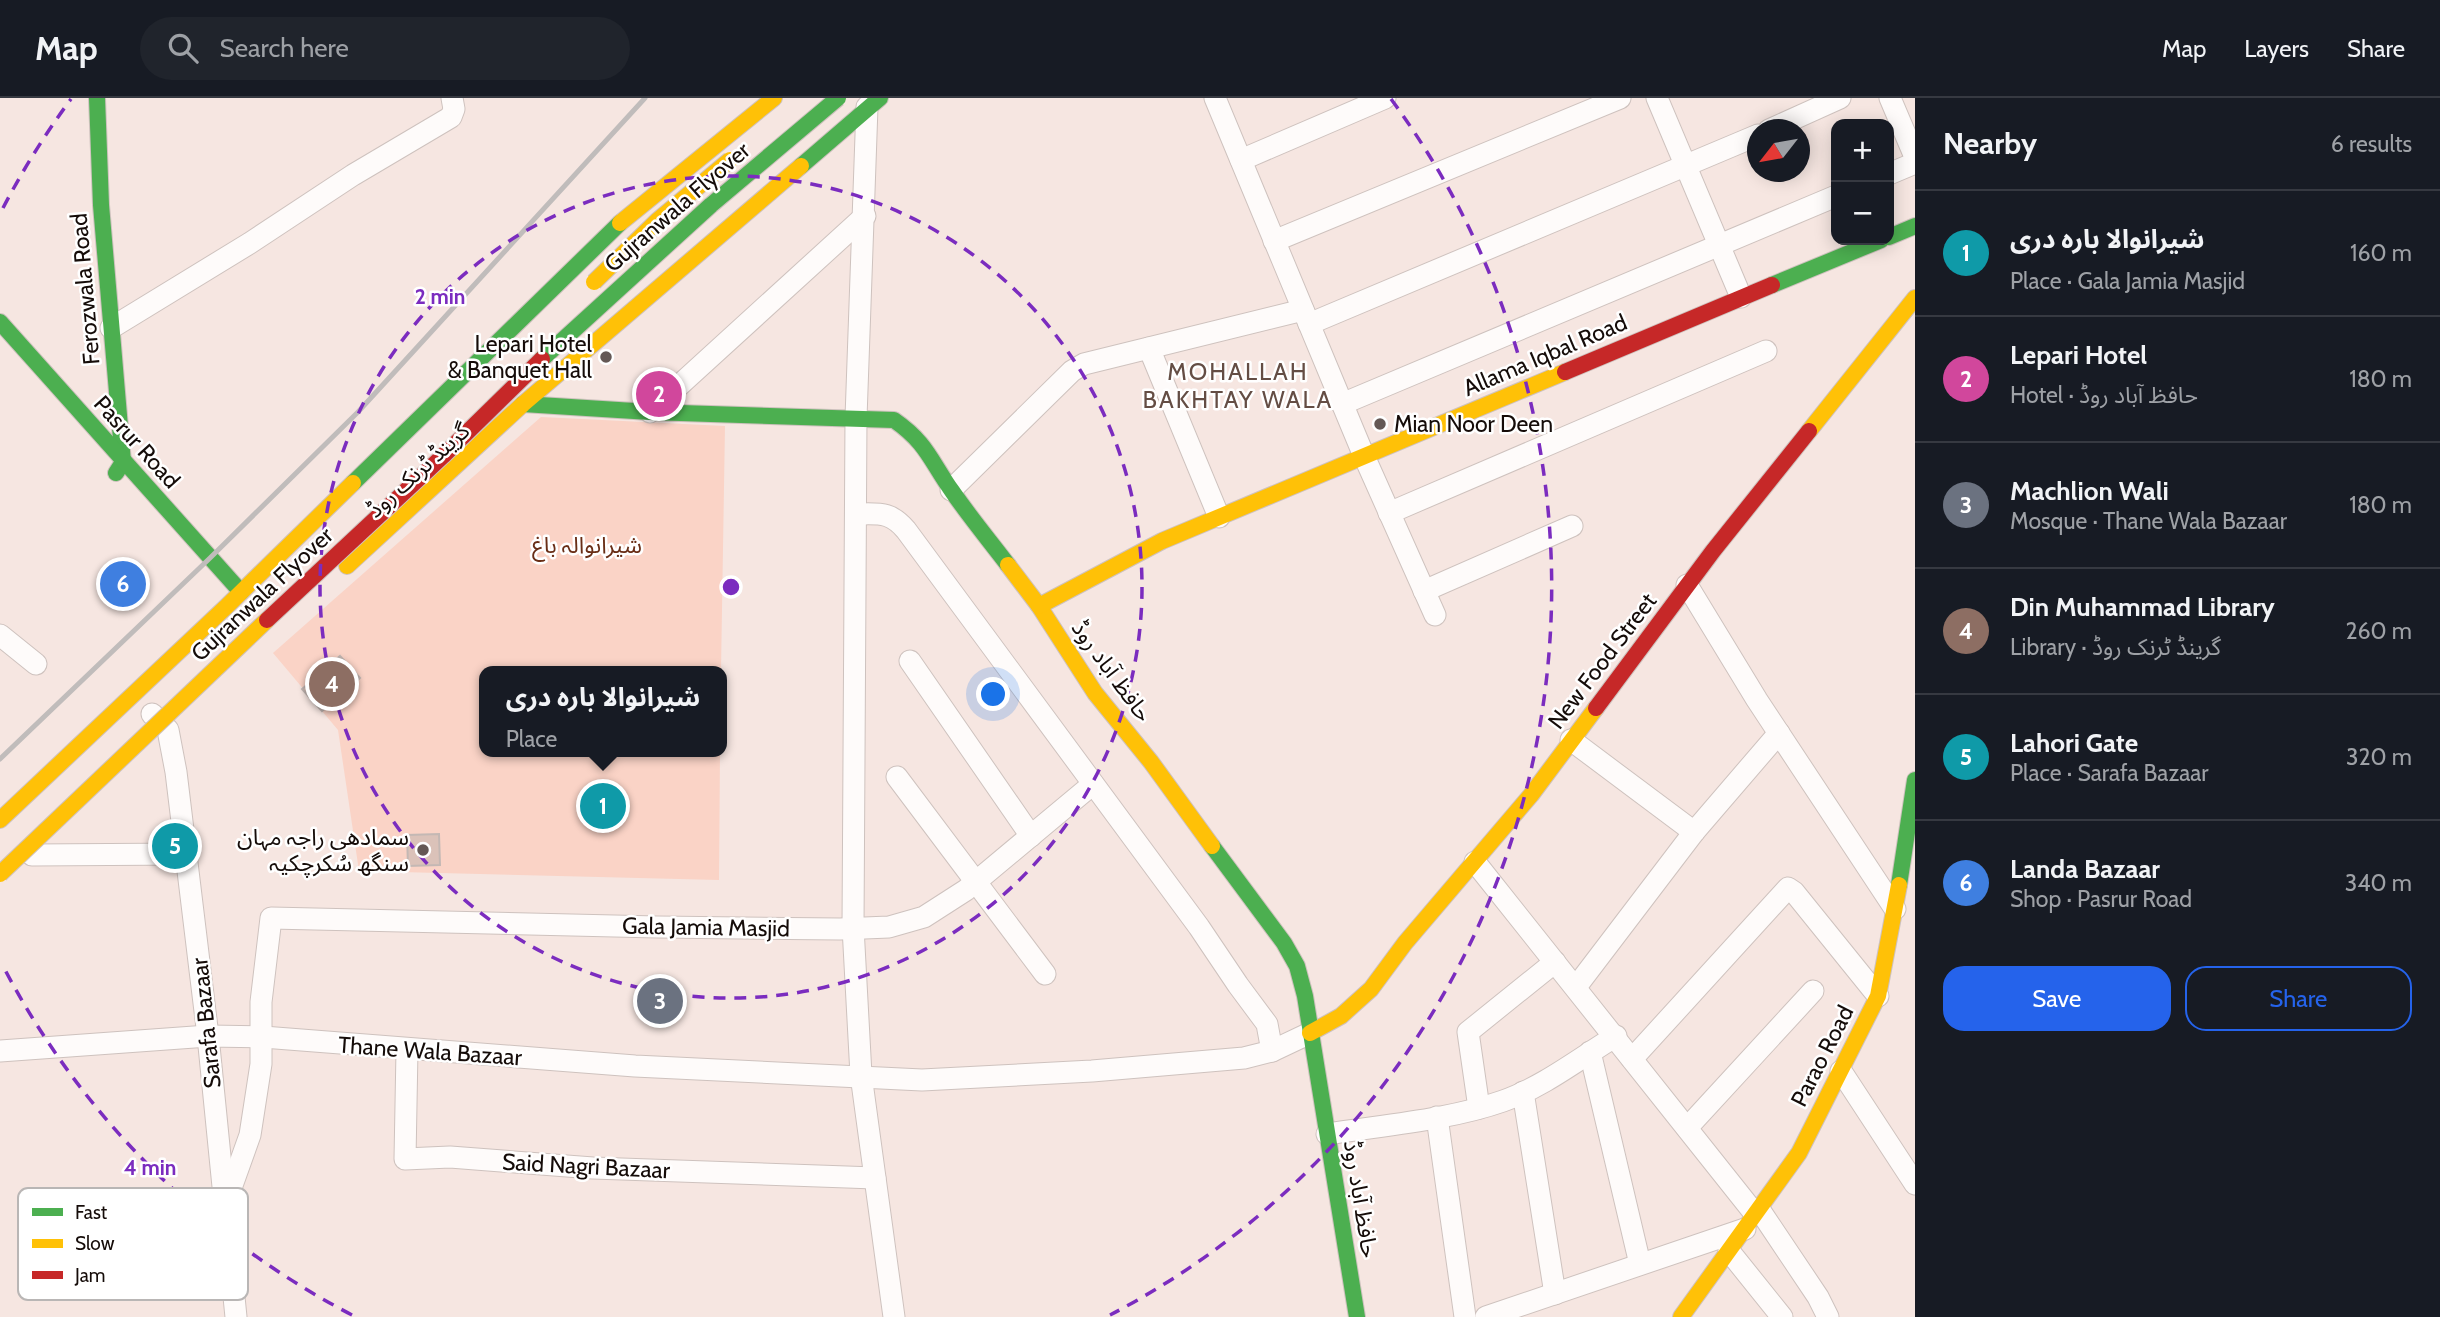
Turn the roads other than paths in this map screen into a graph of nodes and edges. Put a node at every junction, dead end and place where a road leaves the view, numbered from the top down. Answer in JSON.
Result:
{"nodes":[{"id":1,"x":97,"y":98,"type":"edge"},
{"id":2,"x":452,"y":98,"type":"edge"},
{"id":3,"x":774,"y":98,"type":"edge"},
{"id":4,"x":838,"y":98,"type":"edge"},
{"id":5,"x":1215,"y":98,"type":"edge"},
{"id":6,"x":1385,"y":98,"type":"edge"},
{"id":7,"x":1620,"y":98,"type":"edge"},
{"id":8,"x":1657,"y":98,"type":"edge"},
{"id":9,"x":1840,"y":98,"type":"edge"},
{"id":10,"x":1890,"y":98,"type":"edge"},
{"id":11,"x":874,"y":103,"type":"edge"},
{"id":12,"x":1793,"y":119,"type":"edge"},
{"id":13,"x":1747,"y":140,"type":"edge"},
{"id":14,"x":744,"y":148,"type":"dead end"},
{"id":15,"x":1915,"y":157,"type":"edge"},
{"id":16,"x":1241,"y":160,"type":"junction"},
{"id":17,"x":1915,"y":163,"type":"edge"},
{"id":18,"x":1686,"y":167,"type":"junction"},
{"id":19,"x":1894,"y":172,"type":"edge"},
{"id":20,"x":1831,"y":198,"type":"edge"},
{"id":21,"x":864,"y":216,"type":"junction"},
{"id":22,"x":1915,"y":226,"type":"edge"},
{"id":23,"x":1894,"y":234,"type":"edge"},
{"id":24,"x":1274,"y":241,"type":"junction"},
{"id":25,"x":1869,"y":245,"type":"edge"},
{"id":26,"x":1719,"y":246,"type":"junction"},
{"id":27,"x":580,"y":296,"type":"dead end"},
{"id":28,"x":1741,"y":297,"type":"junction"},
{"id":29,"x":1915,"y":298,"type":"edge"},
{"id":30,"x":1306,"y":317,"type":"junction"},
{"id":31,"x":0,"y":322,"type":"edge"},
{"id":32,"x":111,"y":328,"type":"junction"},
{"id":33,"x":0,"y":345,"type":"edge"},
{"id":34,"x":1149,"y":348,"type":"junction"},
{"id":35,"x":1766,"y":351,"type":"dead end"},
{"id":36,"x":523,"y":404,"type":"junction"},
{"id":37,"x":1342,"y":404,"type":"junction"},
{"id":38,"x":650,"y":412,"type":"junction"},
{"id":39,"x":856,"y":418,"type":"junction"},
{"id":40,"x":1364,"y":456,"type":"junction"},
{"id":41,"x":119,"y":468,"type":"junction"},
{"id":42,"x":951,"y":490,"type":"junction"},
{"id":43,"x":134,"y":496,"type":"dead end"},
{"id":44,"x":1390,"y":513,"type":"junction"},
{"id":45,"x":856,"y":514,"type":"junction"},
{"id":46,"x":1219,"y":517,"type":"junction"},
{"id":47,"x":1572,"y":526,"type":"dead end"},
{"id":48,"x":1687,"y":585,"type":"junction"},
{"id":49,"x":1424,"y":591,"type":"junction"},
{"id":50,"x":241,"y":592,"type":"junction"},
{"id":51,"x":1039,"y":606,"type":"junction"},
{"id":52,"x":1435,"y":615,"type":"dead end"},
{"id":53,"x":0,"y":635,"type":"edge"},
{"id":54,"x":910,"y":661,"type":"dead end"},
{"id":55,"x":36,"y":664,"type":"dead end"},
{"id":56,"x":134,"y":694,"type":"junction"},
{"id":57,"x":158,"y":698,"type":"dead end"},
{"id":58,"x":138,"y":717,"type":"dead end"},
{"id":59,"x":167,"y":730,"type":"junction"},
{"id":60,"x":1779,"y":733,"type":"junction"},
{"id":61,"x":1571,"y":740,"type":"junction"},
{"id":62,"x":897,"y":777,"type":"dead end"},
{"id":63,"x":1915,"y":780,"type":"edge"},
{"id":64,"x":1093,"y":784,"type":"junction"},
{"id":65,"x":1913,"y":802,"type":"edge"},
{"id":66,"x":0,"y":820,"type":"edge"},
{"id":67,"x":1694,"y":832,"type":"junction"},
{"id":68,"x":1031,"y":836,"type":"junction"},
{"id":69,"x":187,"y":854,"type":"junction"},
{"id":70,"x":32,"y":855,"type":"junction"},
{"id":71,"x":1475,"y":862,"type":"junction"},
{"id":72,"x":0,"y":874,"type":"edge"},
{"id":73,"x":975,"y":883,"type":"junction"},
{"id":74,"x":0,"y":890,"type":"edge"},
{"id":75,"x":1895,"y":909,"type":"junction"},
{"id":76,"x":853,"y":928,"type":"junction"},
{"id":77,"x":1555,"y":962,"type":"junction"},
{"id":78,"x":1045,"y":974,"type":"dead end"},
{"id":79,"x":1576,"y":987,"type":"junction"},
{"id":80,"x":1813,"y":991,"type":"dead end"},
{"id":81,"x":1878,"y":996,"type":"junction"},
{"id":82,"x":1310,"y":1033,"type":"junction"},
{"id":83,"x":208,"y":1036,"type":"junction"},
{"id":84,"x":1616,"y":1036,"type":"junction"},
{"id":85,"x":262,"y":1038,"type":"junction"},
{"id":86,"x":407,"y":1050,"type":"junction"},
{"id":87,"x":0,"y":1051,"type":"edge"},
{"id":88,"x":1272,"y":1051,"type":"junction"},
{"id":89,"x":1590,"y":1052,"type":"junction"},
{"id":90,"x":1632,"y":1059,"type":"junction"},
{"id":91,"x":1841,"y":1071,"type":"junction"},
{"id":92,"x":861,"y":1075,"type":"junction"},
{"id":93,"x":1523,"y":1092,"type":"junction"},
{"id":94,"x":1479,"y":1108,"type":"junction"},
{"id":95,"x":1437,"y":1117,"type":"junction"},
{"id":96,"x":1687,"y":1128,"type":"junction"},
{"id":97,"x":1327,"y":1135,"type":"junction"},
{"id":98,"x":875,"y":1178,"type":"junction"},
{"id":99,"x":1915,"y":1184,"type":"edge"},
{"id":100,"x":223,"y":1188,"type":"edge"},
{"id":101,"x":231,"y":1188,"type":"edge"},
{"id":102,"x":1753,"y":1217,"type":"junction"},
{"id":103,"x":1729,"y":1251,"type":"junction"},
{"id":104,"x":1640,"y":1265,"type":"junction"},
{"id":105,"x":1555,"y":1294,"type":"junction"},
{"id":106,"x":894,"y":1317,"type":"edge"},
{"id":107,"x":1357,"y":1317,"type":"edge"},
{"id":108,"x":1465,"y":1317,"type":"edge"},
{"id":109,"x":1486,"y":1317,"type":"edge"},
{"id":110,"x":1681,"y":1317,"type":"edge"},
{"id":111,"x":1783,"y":1317,"type":"edge"},
{"id":112,"x":1828,"y":1317,"type":"edge"}],
"edges":[{"from":1,"to":32,"type":"main road","name":"Ferozwala Road"},
{"from":2,"to":32,"type":"street"},
{"from":3,"to":50,"type":"main road","name":"گرینڈ ٹرنک روڈ"},
{"from":4,"to":72,"type":"main road","name":"Gujranwala Flyover","bridge":true},
{"from":5,"to":16,"type":"street"},
{"from":6,"to":16,"type":"street"},
{"from":7,"to":24,"type":"street"},
{"from":8,"to":18,"type":"street"},
{"from":9,"to":12,"type":"street"},
{"from":10,"to":15,"type":"street"},
{"from":11,"to":21,"type":"street"},
{"from":11,"to":36,"type":"main road","name":"گرینڈ ٹرنک روڈ"},
{"from":13,"to":18,"type":"street"},
{"from":14,"to":27,"type":"main road","name":"Gujranwala Flyover","bridge":true},
{"from":16,"to":24,"type":"street"},
{"from":17,"to":19,"type":"street"},
{"from":18,"to":26,"type":"street"},
{"from":18,"to":30,"type":"street"},
{"from":20,"to":26,"type":"street"},
{"from":21,"to":38,"type":"street"},
{"from":21,"to":39,"type":"street"},
{"from":22,"to":23,"type":"main road"},
{"from":24,"to":30,"type":"street"},
{"from":25,"to":28,"type":"main road","name":"Allama Iqbal Road"},
{"from":26,"to":28,"type":"street"},
{"from":26,"to":37,"type":"street"},
{"from":28,"to":40,"type":"main road","name":"Allama Iqbal Road"},
{"from":29,"to":48,"type":"main road","name":"New Food Street"},
{"from":30,"to":34,"type":"street"},
{"from":30,"to":37,"type":"street"},
{"from":31,"to":41,"type":"main road","name":"Pasrur Road"},
{"from":32,"to":41,"type":"main road","name":"Ferozwala Road"},
{"from":33,"to":41,"type":"main road","name":"Pasrur Road"},
{"from":34,"to":42,"type":"street"},
{"from":34,"to":46,"type":"street"},
{"from":35,"to":44,"type":"street"},
{"from":36,"to":38,"type":"main road","name":"حافظ آباد روڈ"},
{"from":36,"to":59,"type":"main road","name":"گرینڈ ٹرنک روڈ"},
{"from":37,"to":40,"type":"street"},
{"from":38,"to":39,"type":"main road","name":"حافظ آباد روڈ"},
{"from":39,"to":42,"type":"main road","name":"حافظ آباد روڈ"},
{"from":39,"to":45,"type":"street"},
{"from":40,"to":44,"type":"street"},
{"from":40,"to":46,"type":"main road","name":"Allama Iqbal Road"},
{"from":41,"to":43,"type":"main road","name":"Pasrur Road"},
{"from":41,"to":50,"type":"main road","name":"Pasrur Road"},
{"from":42,"to":51,"type":"main road","name":"حافظ آباد روڈ"},
{"from":44,"to":49,"type":"street"},
{"from":45,"to":64,"type":"street"},
{"from":45,"to":76,"type":"street"},
{"from":46,"to":51,"type":"main road","name":"Allama Iqbal Road"},
{"from":47,"to":49,"type":"street"},
{"from":48,"to":60,"type":"street"},
{"from":48,"to":61,"type":"main road","name":"New Food Street"},
{"from":49,"to":52,"type":"street"},
{"from":50,"to":56,"type":"main road","name":"گرینڈ ٹرنک روڈ"},
{"from":51,"to":82,"type":"main road","name":"حافظ آباد روڈ"},
{"from":53,"to":55,"type":"street"},
{"from":54,"to":68,"type":"street"},
{"from":56,"to":59,"type":"street"},
{"from":56,"to":66,"type":"main road","name":"گرینڈ ٹرنک روڈ"},
{"from":57,"to":58,"type":"main road"},
{"from":59,"to":69,"type":"street","name":"Sarafa Bazaar"},
{"from":59,"to":70,"type":"main road","name":"گرینڈ ٹرنک روڈ"},
{"from":60,"to":67,"type":"street"},
{"from":60,"to":75,"type":"street"},
{"from":61,"to":67,"type":"street"},
{"from":61,"to":71,"type":"main road","name":"New Food Street"},
{"from":62,"to":73,"type":"street"},
{"from":63,"to":65,"type":"main road","name":"Parao Road"},
{"from":64,"to":68,"type":"street","name":"Gala Jamia Masjid"},
{"from":64,"to":88,"type":"street"},
{"from":65,"to":75,"type":"main road","name":"Parao Road"},
{"from":67,"to":79,"type":"street"},
{"from":68,"to":73,"type":"street","name":"Gala Jamia Masjid"},
{"from":69,"to":70,"type":"street"},
{"from":69,"to":83,"type":"street","name":"Sarafa Bazaar"},
{"from":70,"to":74,"type":"main road","name":"گرینڈ ٹرنک روڈ"},
{"from":71,"to":77,"type":"street"},
{"from":71,"to":82,"type":"main road","name":"New Food Street"},
{"from":73,"to":76,"type":"street","name":"Gala Jamia Masjid"},
{"from":73,"to":78,"type":"street"},
{"from":75,"to":81,"type":"main road","name":"Parao Road"},
{"from":76,"to":85,"type":"street","name":"Gala Jamia Masjid"},
{"from":76,"to":92,"type":"street"},
{"from":77,"to":79,"type":"street"},
{"from":77,"to":94,"type":"street"},
{"from":79,"to":84,"type":"street"},
{"from":80,"to":96,"type":"street"},
{"from":81,"to":90,"type":"street"},
{"from":81,"to":91,"type":"main road","name":"Parao Road"},
{"from":82,"to":88,"type":"street","name":"Thane Wala Bazaar"},
{"from":82,"to":97,"type":"main road","name":"حافظ آباد روڈ"},
{"from":83,"to":85,"type":"street","name":"Thane Wala Bazaar"},
{"from":83,"to":87,"type":"street","name":"Thane Wala Bazaar"},
{"from":83,"to":100,"type":"street","name":"Sarafa Bazaar"},
{"from":84,"to":89,"type":"street"},
{"from":84,"to":90,"type":"street"},
{"from":85,"to":86,"type":"street","name":"Thane Wala Bazaar"},
{"from":85,"to":101,"type":"street"},
{"from":86,"to":92,"type":"street","name":"Thane Wala Bazaar"},
{"from":86,"to":98,"type":"street","name":"Said Nagri Bazaar"},
{"from":88,"to":92,"type":"street","name":"Thane Wala Bazaar"},
{"from":89,"to":93,"type":"street"},
{"from":89,"to":104,"type":"street"},
{"from":90,"to":96,"type":"street"},
{"from":91,"to":99,"type":"street"},
{"from":91,"to":102,"type":"main road","name":"Parao Road"},
{"from":92,"to":98,"type":"street"},
{"from":93,"to":94,"type":"street"},
{"from":93,"to":105,"type":"street"},
{"from":94,"to":95,"type":"street"},
{"from":95,"to":97,"type":"street"},
{"from":95,"to":108,"type":"street"},
{"from":96,"to":102,"type":"street"},
{"from":97,"to":107,"type":"main road","name":"حافظ آباد روڈ"},
{"from":98,"to":106,"type":"street"},
{"from":102,"to":103,"type":"main road","name":"Parao Road"},
{"from":102,"to":104,"type":"street"},
{"from":102,"to":112,"type":"street"},
{"from":103,"to":110,"type":"main road","name":"Parao Road"},
{"from":103,"to":111,"type":"street"},
{"from":104,"to":105,"type":"street"},
{"from":105,"to":109,"type":"street"}]}
